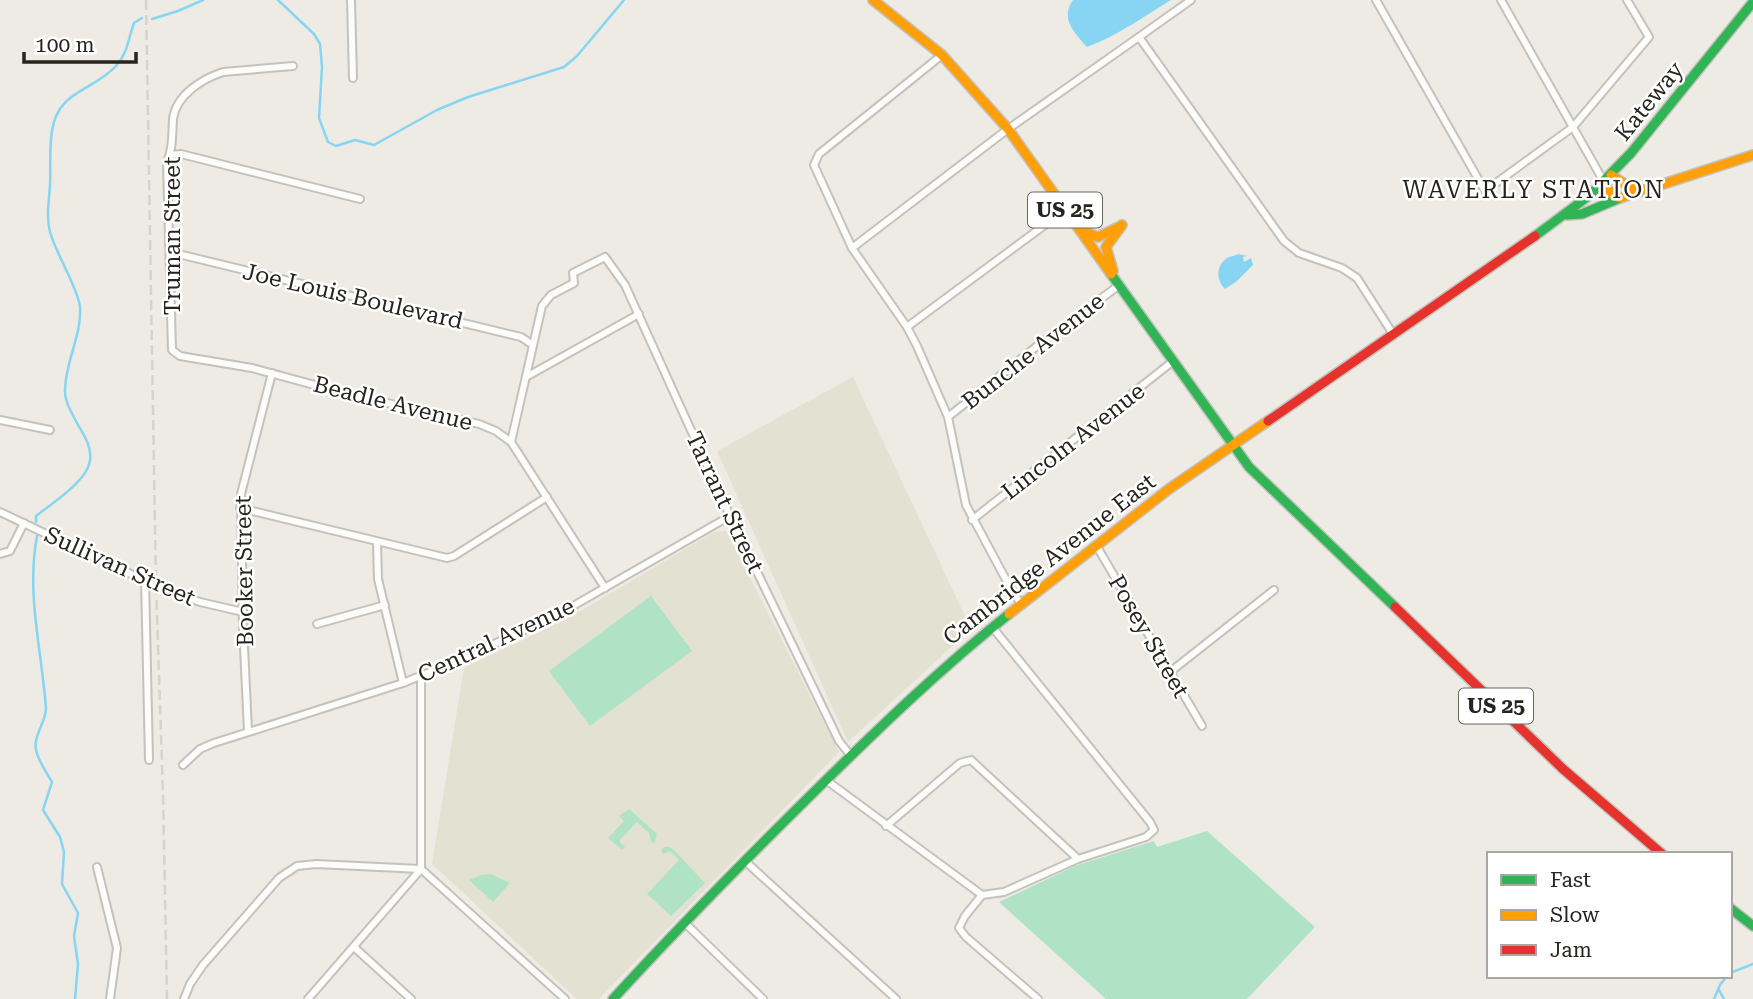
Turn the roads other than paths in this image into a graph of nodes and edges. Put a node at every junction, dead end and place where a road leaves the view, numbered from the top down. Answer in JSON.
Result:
{"nodes":[{"id":1,"x":351,"y":0,"type":"edge"},
{"id":2,"x":873,"y":0,"type":"edge"},
{"id":3,"x":1191,"y":0,"type":"edge"},
{"id":4,"x":1376,"y":0,"type":"edge"},
{"id":5,"x":1501,"y":0,"type":"edge"},
{"id":6,"x":1627,"y":0,"type":"edge"},
{"id":7,"x":1753,"y":2,"type":"edge"},
{"id":8,"x":1139,"y":37,"type":"junction"},
{"id":9,"x":942,"y":55,"type":"junction"},
{"id":10,"x":292,"y":66,"type":"dead end"},
{"id":11,"x":353,"y":78,"type":"dead end"},
{"id":12,"x":1573,"y":127,"type":"junction"},
{"id":13,"x":1008,"y":129,"type":"junction"},
{"id":14,"x":171,"y":155,"type":"junction"},
{"id":15,"x":1753,"y":155,"type":"edge"},
{"id":16,"x":1608,"y":178,"type":"junction"},
{"id":17,"x":1644,"y":188,"type":"junction"},
{"id":18,"x":1620,"y":198,"type":"junction"},
{"id":19,"x":360,"y":199,"type":"dead end"},
{"id":20,"x":1066,"y":212,"type":"junction"},
{"id":21,"x":1565,"y":215,"type":"junction"},
{"id":22,"x":852,"y":248,"type":"junction"},
{"id":23,"x":170,"y":252,"type":"junction"},
{"id":24,"x":1118,"y":285,"type":"junction"},
{"id":25,"x":639,"y":314,"type":"junction"},
{"id":26,"x":907,"y":327,"type":"junction"},
{"id":27,"x":1393,"y":334,"type":"junction"},
{"id":28,"x":533,"y":345,"type":"junction"},
{"id":29,"x":1172,"y":362,"type":"junction"},
{"id":30,"x":272,"y":373,"type":"junction"},
{"id":31,"x":526,"y":377,"type":"junction"},
{"id":32,"x":948,"y":417,"type":"junction"},
{"id":33,"x":0,"y":420,"type":"edge"},
{"id":34,"x":50,"y":430,"type":"dead end"},
{"id":35,"x":511,"y":442,"type":"junction"},
{"id":36,"x":1231,"y":444,"type":"junction"},
{"id":37,"x":547,"y":497,"type":"junction"},
{"id":38,"x":240,"y":508,"type":"junction"},
{"id":39,"x":0,"y":512,"type":"edge"},
{"id":40,"x":730,"y":516,"type":"junction"},
{"id":41,"x":972,"y":520,"type":"junction"},
{"id":42,"x":24,"y":523,"type":"junction"},
{"id":43,"x":377,"y":542,"type":"junction"},
{"id":44,"x":1096,"y":545,"type":"junction"},
{"id":45,"x":0,"y":554,"type":"edge"},
{"id":46,"x":145,"y":579,"type":"junction"},
{"id":47,"x":605,"y":587,"type":"junction"},
{"id":48,"x":1275,"y":590,"type":"dead end"},
{"id":49,"x":385,"y":605,"type":"junction"},
{"id":50,"x":1021,"y":605,"type":"junction"},
{"id":51,"x":243,"y":612,"type":"junction"},
{"id":52,"x":317,"y":624,"type":"dead end"},
{"id":53,"x":993,"y":628,"type":"junction"},
{"id":54,"x":1170,"y":672,"type":"junction"},
{"id":55,"x":421,"y":676,"type":"junction"},
{"id":56,"x":403,"y":683,"type":"junction"},
{"id":57,"x":1202,"y":726,"type":"dead end"},
{"id":58,"x":248,"y":732,"type":"junction"},
{"id":59,"x":851,"y":756,"type":"junction"},
{"id":60,"x":149,"y":760,"type":"dead end"},
{"id":61,"x":183,"y":765,"type":"dead end"},
{"id":62,"x":826,"y":780,"type":"junction"},
{"id":63,"x":886,"y":826,"type":"junction"},
{"id":64,"x":1660,"y":852,"type":"edge"},
{"id":65,"x":1078,"y":859,"type":"junction"},
{"id":66,"x":745,"y":861,"type":"junction"},
{"id":67,"x":97,"y":867,"type":"dead end"},
{"id":68,"x":421,"y":869,"type":"junction"},
{"id":69,"x":982,"y":895,"type":"junction"},
{"id":70,"x":1732,"y":910,"type":"edge"},
{"id":71,"x":684,"y":922,"type":"junction"},
{"id":72,"x":1753,"y":926,"type":"edge"},
{"id":73,"x":354,"y":947,"type":"junction"},
{"id":74,"x":110,"y":999,"type":"edge"},
{"id":75,"x":184,"y":999,"type":"edge"},
{"id":76,"x":307,"y":999,"type":"edge"},
{"id":77,"x":411,"y":999,"type":"edge"},
{"id":78,"x":565,"y":999,"type":"edge"},
{"id":79,"x":613,"y":999,"type":"edge"},
{"id":80,"x":763,"y":999,"type":"edge"},
{"id":81,"x":896,"y":999,"type":"edge"},
{"id":82,"x":1038,"y":999,"type":"edge"}],
"edges":[{"from":1,"to":11,"type":"street"},
{"from":2,"to":9,"type":"main road","number":"US 25"},
{"from":3,"to":8,"type":"street"},
{"from":4,"to":12,"type":"street"},
{"from":5,"to":12,"type":"street"},
{"from":6,"to":12,"type":"street"},
{"from":7,"to":16,"type":"main road","name":"Kateway"},
{"from":8,"to":13,"type":"street"},
{"from":8,"to":27,"type":"street"},
{"from":9,"to":13,"type":"main road","number":"US 25"},
{"from":9,"to":22,"type":"street"},
{"from":10,"to":14,"type":"street","name":"Truman Street"},
{"from":12,"to":16,"type":"street"},
{"from":13,"to":20,"type":"main road","number":"US 25"},
{"from":13,"to":22,"type":"street"},
{"from":14,"to":19,"type":"street"},
{"from":14,"to":23,"type":"street","name":"Truman Street"},
{"from":15,"to":17,"type":"main road"},
{"from":16,"to":17,"type":"main road"},
{"from":16,"to":18,"type":"main road"},
{"from":16,"to":21,"type":"main road","name":"Kateway"},
{"from":17,"to":18,"type":"main road"},
{"from":18,"to":21,"type":"main road"},
{"from":20,"to":24,"type":"main road","number":"US 25"},
{"from":20,"to":24,"type":"main road"},
{"from":20,"to":26,"type":"street"},
{"from":21,"to":27,"type":"main road","name":"Cambridge Avenue East"},
{"from":22,"to":26,"type":"street"},
{"from":23,"to":28,"type":"street","name":"Joe Louis Boulevard"},
{"from":23,"to":30,"type":"street","name":"Truman Street"},
{"from":24,"to":29,"type":"main road","number":"US 25"},
{"from":24,"to":32,"type":"street","name":"Bunche Avenue"},
{"from":25,"to":28,"type":"street","name":"Tarrant Street"},
{"from":25,"to":31,"type":"street"},
{"from":25,"to":40,"type":"street","name":"Tarrant Street"},
{"from":26,"to":32,"type":"street"},
{"from":27,"to":36,"type":"main road","name":"Cambridge Avenue East"},
{"from":28,"to":31,"type":"street"},
{"from":29,"to":36,"type":"main road","number":"US 25"},
{"from":29,"to":41,"type":"street","name":"Lincoln Avenue"},
{"from":30,"to":35,"type":"street","name":"Beadle Avenue"},
{"from":30,"to":38,"type":"street","name":"Booker Street"},
{"from":31,"to":35,"type":"street"},
{"from":32,"to":41,"type":"street"},
{"from":33,"to":34,"type":"street"},
{"from":35,"to":37,"type":"street"},
{"from":36,"to":44,"type":"main road","name":"Cambridge Avenue East"},
{"from":36,"to":64,"type":"main road","number":"US 25"},
{"from":37,"to":43,"type":"street"},
{"from":37,"to":47,"type":"street"},
{"from":38,"to":43,"type":"street"},
{"from":38,"to":51,"type":"street","name":"Booker Street"},
{"from":39,"to":42,"type":"street","name":"Sullivan Street"},
{"from":40,"to":47,"type":"street","name":"Central Avenue"},
{"from":40,"to":59,"type":"street","name":"Tarrant Street"},
{"from":41,"to":50,"type":"street"},
{"from":42,"to":45,"type":"street"},
{"from":42,"to":46,"type":"street","name":"Sullivan Street"},
{"from":43,"to":49,"type":"street"},
{"from":44,"to":50,"type":"main road","name":"Cambridge Avenue East"},
{"from":44,"to":54,"type":"street","name":"Posey Street"},
{"from":46,"to":51,"type":"street","name":"Sullivan Street"},
{"from":46,"to":60,"type":"street"},
{"from":47,"to":55,"type":"street","name":"Central Avenue"},
{"from":48,"to":54,"type":"street"},
{"from":49,"to":52,"type":"street"},
{"from":49,"to":56,"type":"street"},
{"from":50,"to":53,"type":"main road","name":"Cambridge Avenue East"},
{"from":51,"to":58,"type":"street","name":"Booker Street"},
{"from":53,"to":59,"type":"main road","name":"Cambridge Avenue East"},
{"from":53,"to":65,"type":"street"},
{"from":54,"to":57,"type":"street","name":"Posey Street"},
{"from":55,"to":56,"type":"street","name":"Central Avenue"},
{"from":55,"to":68,"type":"street"},
{"from":56,"to":58,"type":"street","name":"Central Avenue"},
{"from":58,"to":61,"type":"street","name":"Central Avenue"},
{"from":59,"to":62,"type":"main road","name":"Cambridge Avenue East"},
{"from":62,"to":63,"type":"street"},
{"from":62,"to":66,"type":"main road","name":"Cambridge Avenue East"},
{"from":63,"to":65,"type":"street"},
{"from":63,"to":69,"type":"street"},
{"from":65,"to":69,"type":"street"},
{"from":66,"to":71,"type":"main road","name":"Cambridge Avenue East"},
{"from":66,"to":81,"type":"street"},
{"from":67,"to":74,"type":"street"},
{"from":68,"to":73,"type":"street"},
{"from":68,"to":75,"type":"street"},
{"from":68,"to":78,"type":"street"},
{"from":69,"to":82,"type":"street"},
{"from":70,"to":72,"type":"main road"},
{"from":71,"to":79,"type":"main road","name":"Cambridge Avenue East"},
{"from":71,"to":80,"type":"street"},
{"from":73,"to":76,"type":"street"},
{"from":73,"to":77,"type":"street"}]}
